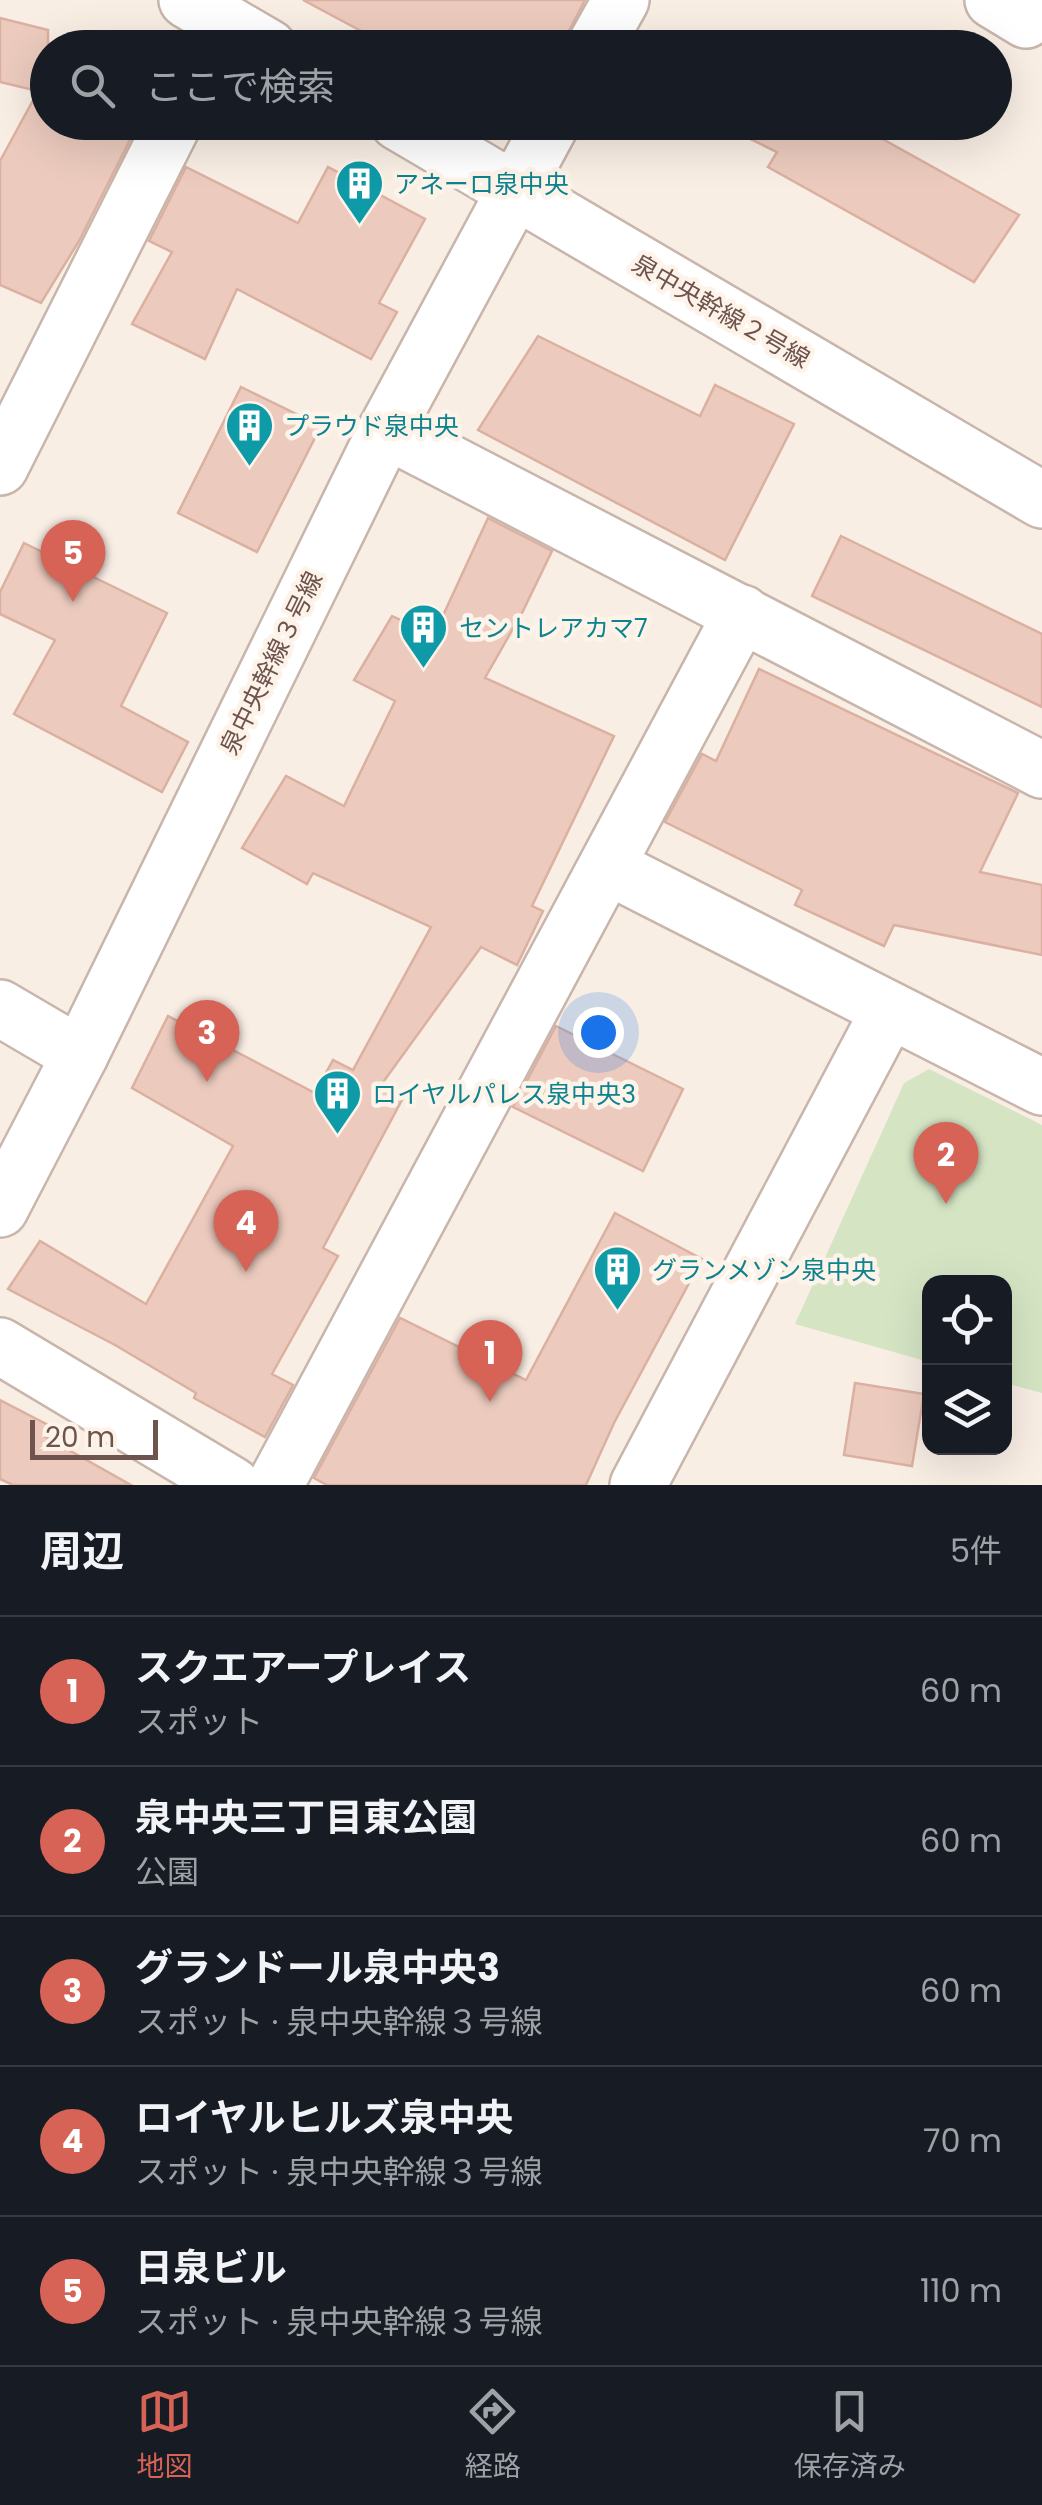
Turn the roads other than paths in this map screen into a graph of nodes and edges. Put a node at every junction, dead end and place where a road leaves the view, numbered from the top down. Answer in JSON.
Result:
{"nodes":[{"id":1,"x":621,"y":0,"type":"edge"},
{"id":2,"x":604,"y":30,"type":"edge"},
{"id":3,"x":165,"y":140,"type":"edge"},
{"id":4,"x":429,"y":140,"type":"edge"},
{"id":5,"x":542,"y":140,"type":"edge"},
{"id":6,"x":514,"y":190,"type":"junction"},
{"id":7,"x":386,"y":430,"type":"junction"},
{"id":8,"x":0,"y":467,"type":"edge"},
{"id":9,"x":1042,"y":500,"type":"edge"},
{"id":10,"x":742,"y":613,"type":"junction"},
{"id":11,"x":1042,"y":770,"type":"edge"},
{"id":12,"x":607,"y":866,"type":"junction"},
{"id":13,"x":0,"y":1008,"type":"edge"},
{"id":14,"x":889,"y":1011,"type":"junction"},
{"id":15,"x":80,"y":1055,"type":"junction"},
{"id":16,"x":1042,"y":1087,"type":"edge"},
{"id":17,"x":0,"y":1209,"type":"edge"},
{"id":18,"x":0,"y":1346,"type":"edge"},
{"id":19,"x":232,"y":1485,"type":"edge"},
{"id":20,"x":275,"y":1485,"type":"edge"},
{"id":21,"x":638,"y":1485,"type":"edge"}],
"edges":[{"from":1,"to":2,"type":"street"},
{"from":3,"to":8,"type":"street"},
{"from":4,"to":6,"type":"street","name":"泉中央幹線２号線"},
{"from":5,"to":6,"type":"street","name":"泉中央幹線３号線"},
{"from":6,"to":7,"type":"street","name":"泉中央幹線３号線"},
{"from":6,"to":9,"type":"street","name":"泉中央幹線２号線"},
{"from":7,"to":10,"type":"street"},
{"from":7,"to":15,"type":"street","name":"泉中央幹線３号線"},
{"from":10,"to":11,"type":"street"},
{"from":10,"to":12,"type":"street"},
{"from":12,"to":14,"type":"street"},
{"from":12,"to":20,"type":"street"},
{"from":13,"to":15,"type":"street"},
{"from":14,"to":16,"type":"street"},
{"from":14,"to":21,"type":"street"},
{"from":15,"to":17,"type":"street","name":"泉中央幹線３号線"},
{"from":18,"to":19,"type":"street"}]}
